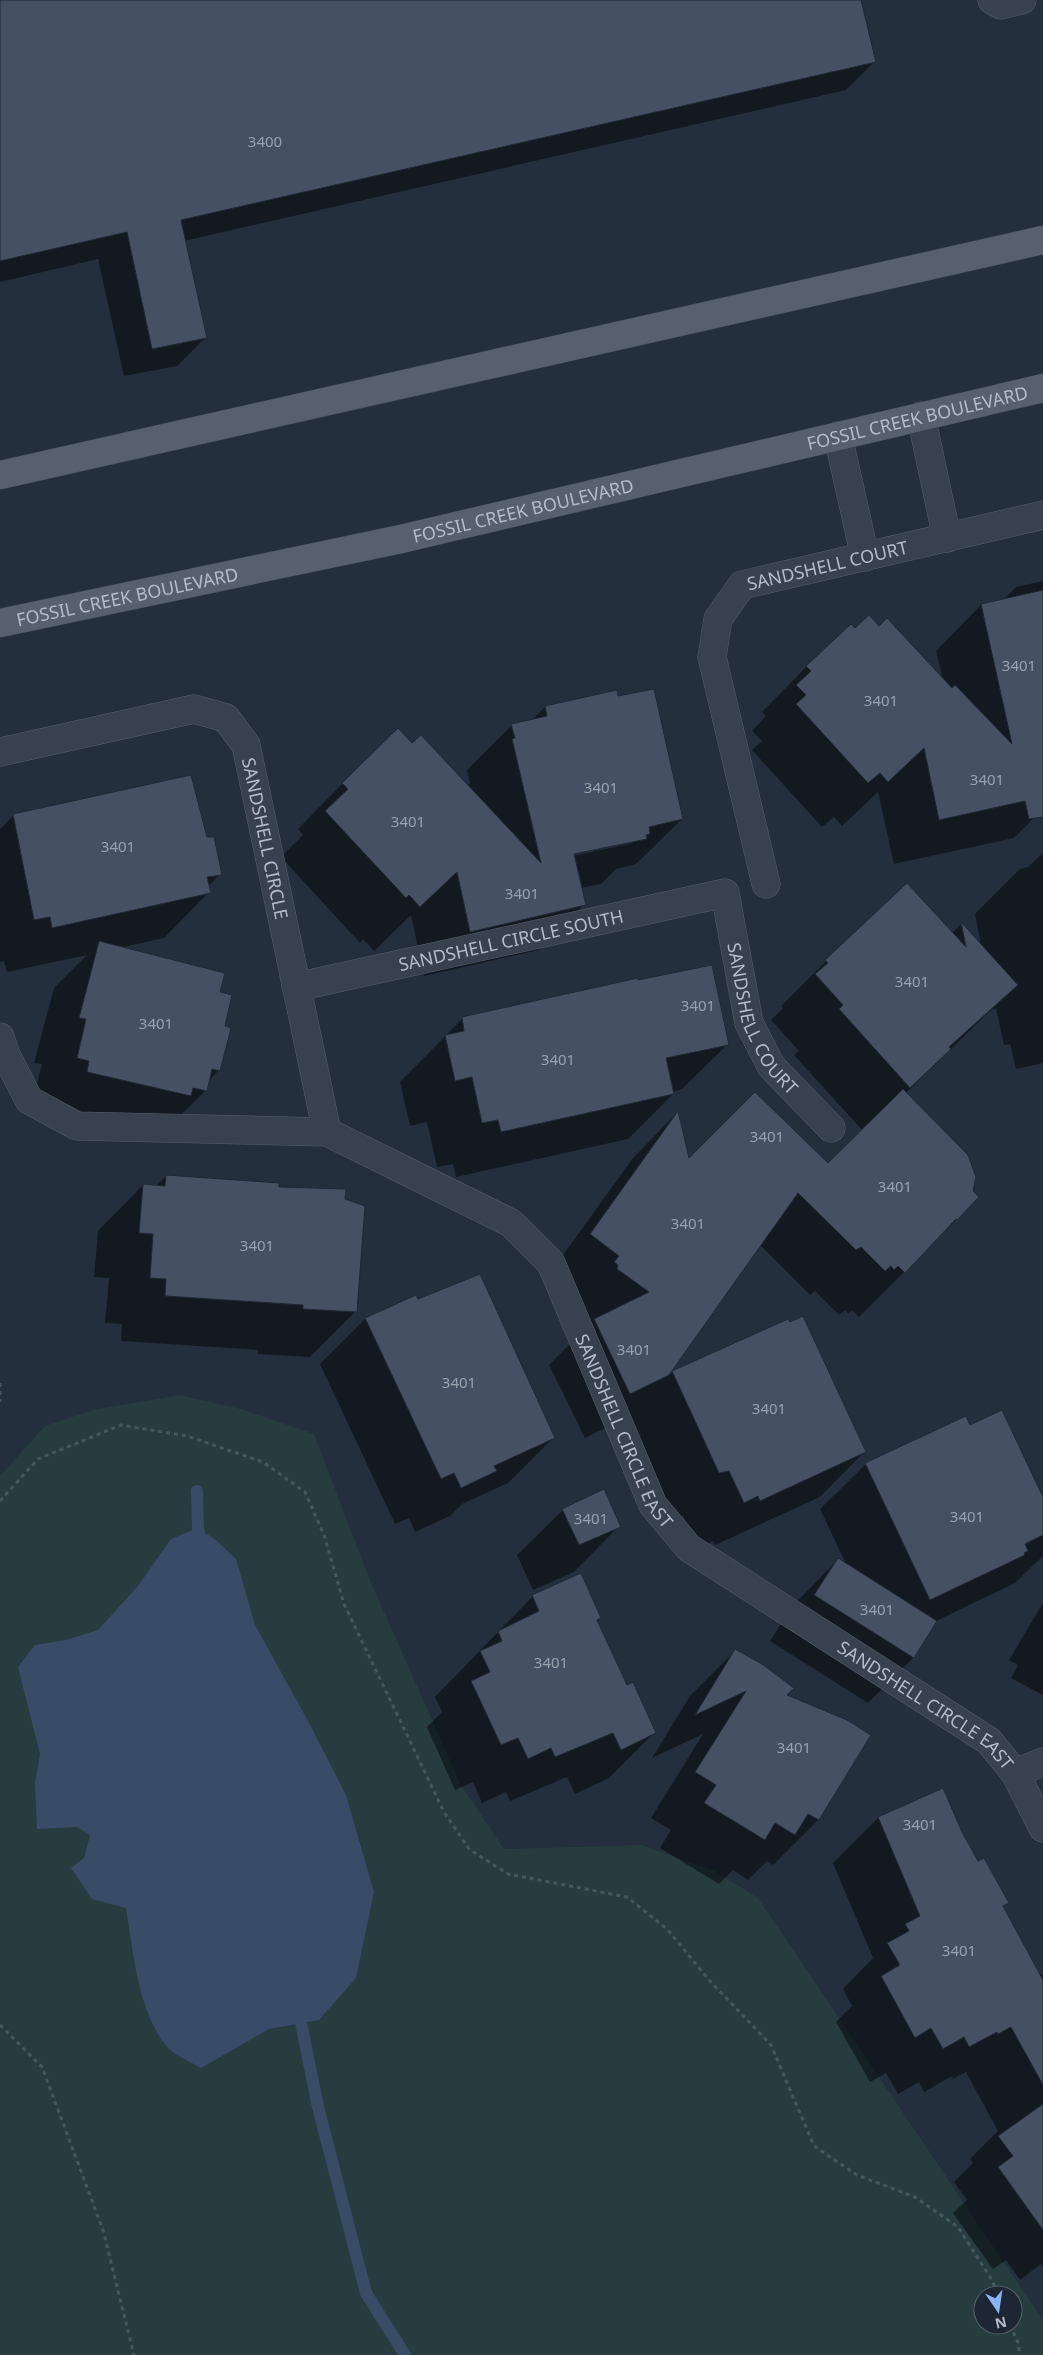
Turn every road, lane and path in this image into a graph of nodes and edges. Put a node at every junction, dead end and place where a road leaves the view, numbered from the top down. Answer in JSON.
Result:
{"nodes":[{"id":1,"x":992,"y":0,"type":"edge"},
{"id":2,"x":1022,"y":0,"type":"edge"},
{"id":3,"x":1043,"y":240,"type":"edge"},
{"id":4,"x":1043,"y":388,"type":"edge"},
{"id":5,"x":921,"y":416,"type":"junction"},
{"id":6,"x":838,"y":436,"type":"junction"},
{"id":7,"x":0,"y":475,"type":"edge"},
{"id":8,"x":1043,"y":515,"type":"edge"},
{"id":9,"x":947,"y":538,"type":"junction"},
{"id":10,"x":865,"y":557,"type":"junction"},
{"id":11,"x":0,"y":622,"type":"edge"},
{"id":12,"x":0,"y":752,"type":"edge"},
{"id":13,"x":766,"y":884,"type":"dead end"},
{"id":14,"x":725,"y":893,"type":"joint"},
{"id":15,"x":296,"y":987,"type":"junction"},
{"id":16,"x":0,"y":1037,"type":"edge"},
{"id":17,"x":831,"y":1128,"type":"dead end"},
{"id":18,"x":327,"y":1132,"type":"junction"},
{"id":19,"x":0,"y":1383,"type":"edge"},
{"id":20,"x":0,"y":1402,"type":"edge"},
{"id":21,"x":0,"y":1501,"type":"edge"},
{"id":22,"x":1043,"y":1762,"type":"edge"},
{"id":23,"x":1015,"y":1773,"type":"junction"},
{"id":24,"x":1043,"y":1828,"type":"edge"},
{"id":25,"x":0,"y":2024,"type":"edge"},
{"id":26,"x":994,"y":2285,"type":"edge"},
{"id":27,"x":1014,"y":2335,"type":"edge"},
{"id":28,"x":134,"y":2355,"type":"edge"},
{"id":29,"x":1019,"y":2355,"type":"edge"}],
"edges":[{"from":1,"to":2,"type":"street"},
{"from":3,"to":7,"type":"main road"},
{"from":4,"to":5,"type":"main road","name":"FOSSIL CREEK BOULEVARD"},
{"from":5,"to":6,"type":"main road","name":"FOSSIL CREEK BOULEVARD"},
{"from":5,"to":9,"type":"street"},
{"from":6,"to":10,"type":"street"},
{"from":6,"to":11,"type":"main road","name":"FOSSIL CREEK BOULEVARD"},
{"from":8,"to":9,"type":"street","name":"SANDSHELL COURT"},
{"from":9,"to":10,"type":"street","name":"SANDSHELL COURT"},
{"from":10,"to":13,"type":"street","name":"SANDSHELL COURT"},
{"from":12,"to":15,"type":"street","name":"SANDSHELL CIRCLE"},
{"from":14,"to":15,"type":"street","name":"SANDSHELL CIRCLE SOUTH"},
{"from":14,"to":17,"type":"street","name":"SANDSHELL COURT"},
{"from":15,"to":18,"type":"street"},
{"from":16,"to":18,"type":"street"},
{"from":18,"to":23,"type":"street","name":"SANDSHELL CIRCLE EAST"},
{"from":19,"to":20,"type":"path"},
{"from":21,"to":26,"type":"path"},
{"from":22,"to":23,"type":"street"},
{"from":23,"to":24,"type":"street","name":"SANDSHELL CIRCLE EAST"},
{"from":25,"to":28,"type":"path"},
{"from":27,"to":29,"type":"path"}]}
